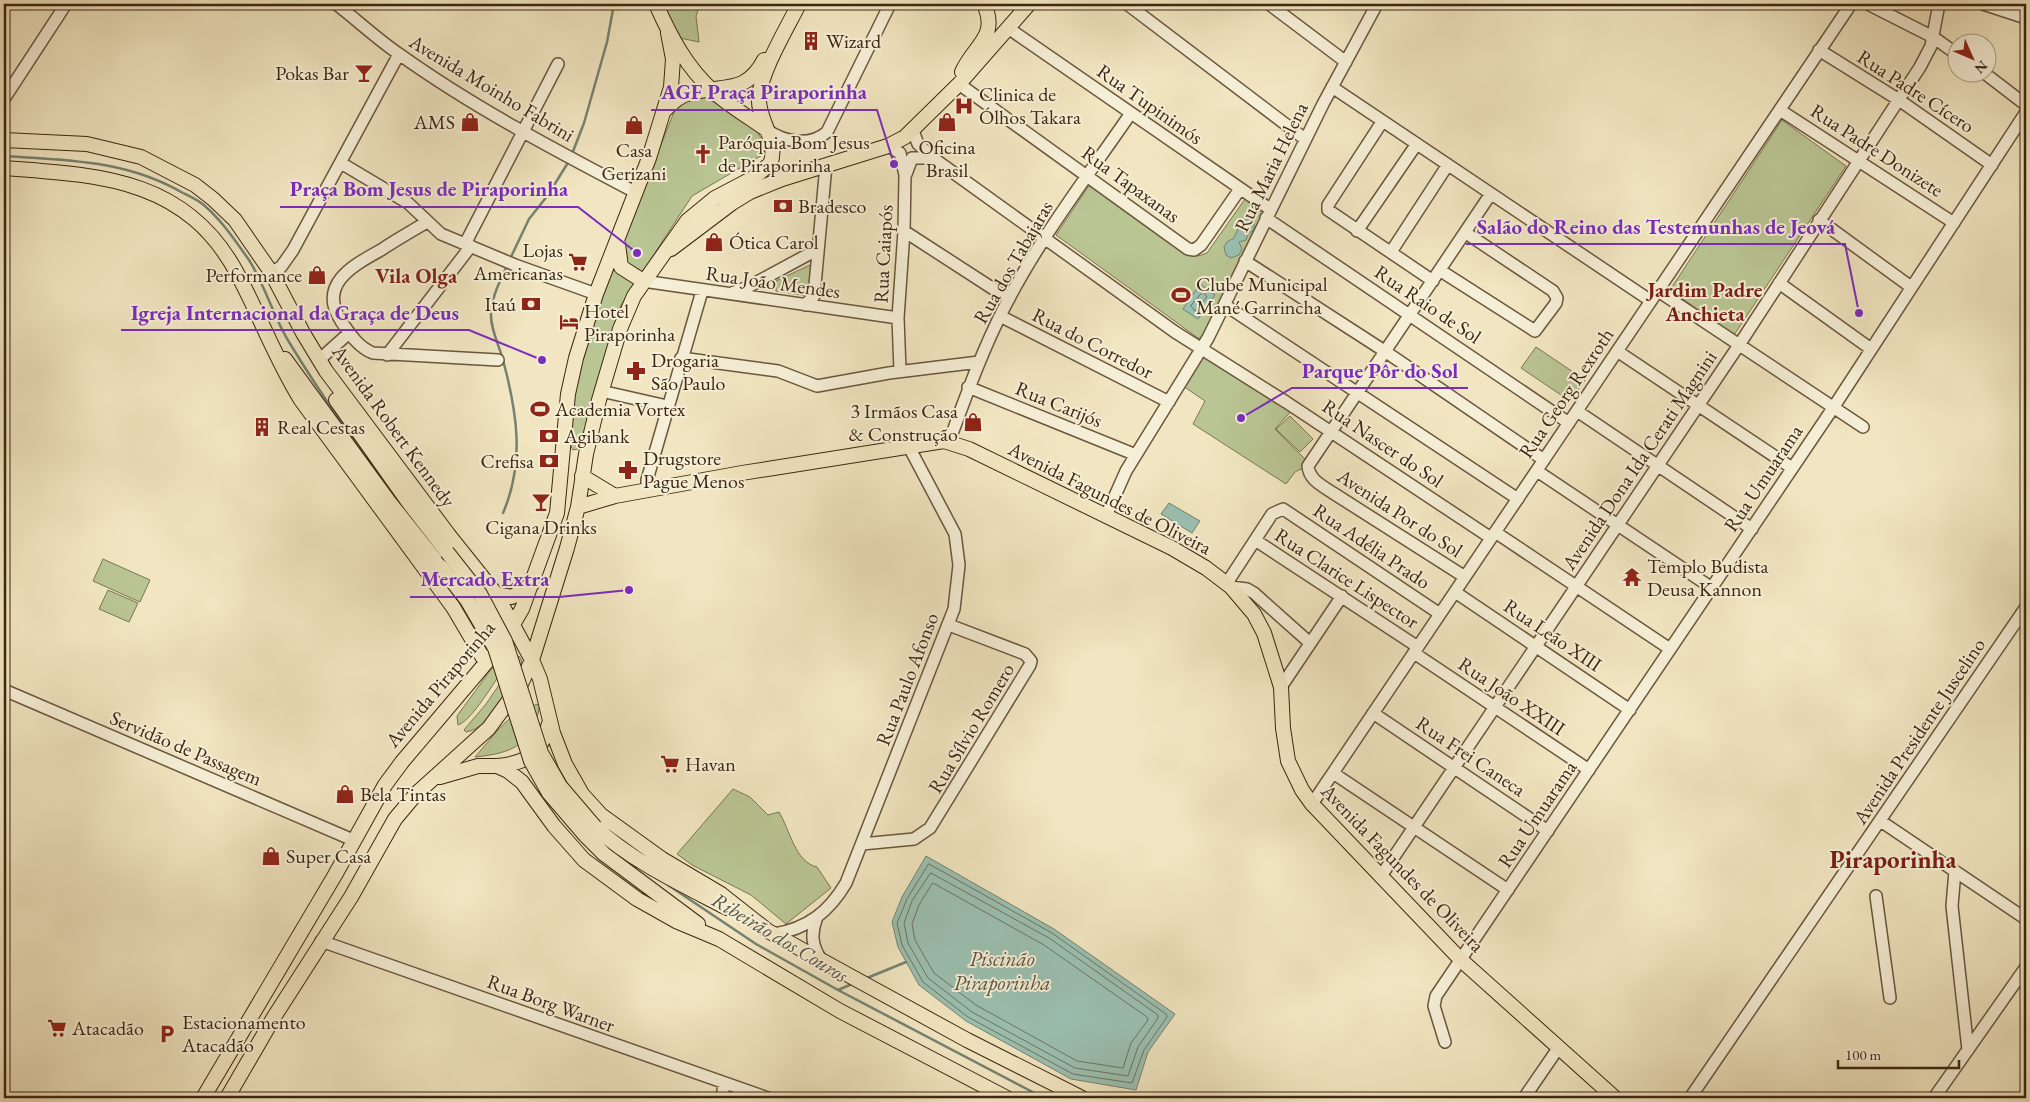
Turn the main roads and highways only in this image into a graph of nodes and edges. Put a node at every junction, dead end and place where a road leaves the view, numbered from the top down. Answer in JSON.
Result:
{"nodes":[{"id":1,"x":656,"y":4,"type":"edge"},
{"id":2,"x":790,"y":4,"type":"edge"},
{"id":3,"x":799,"y":4,"type":"edge"},
{"id":4,"x":984,"y":4,"type":"edge"},
{"id":5,"x":1029,"y":4,"type":"edge"},
{"id":6,"x":668,"y":33,"type":"junction"},
{"id":7,"x":958,"y":84,"type":"junction"},
{"id":8,"x":712,"y":90,"type":"junction"},
{"id":9,"x":665,"y":110,"type":"junction"},
{"id":10,"x":767,"y":130,"type":"junction"},
{"id":11,"x":4,"y":140,"type":"edge"},
{"id":12,"x":4,"y":168,"type":"edge"},
{"id":13,"x":618,"y":239,"type":"junction"},
{"id":14,"x":662,"y":255,"type":"junction"},
{"id":15,"x":643,"y":281,"type":"junction"},
{"id":16,"x":284,"y":298,"type":"junction"},
{"id":17,"x":264,"y":327,"type":"junction"},
{"id":18,"x":582,"y":476,"type":"junction"},
{"id":19,"x":615,"y":496,"type":"junction"},
{"id":20,"x":578,"y":507,"type":"junction"},
{"id":21,"x":533,"y":584,"type":"junction"},
{"id":22,"x":492,"y":588,"type":"junction"},
{"id":23,"x":453,"y":607,"type":"junction"},
{"id":24,"x":513,"y":626,"type":"junction"},
{"id":25,"x":532,"y":660,"type":"junction"},
{"id":26,"x":486,"y":663,"type":"junction"},
{"id":27,"x":550,"y":720,"type":"junction"},
{"id":28,"x":565,"y":764,"type":"junction"},
{"id":29,"x":496,"y":766,"type":"junction"},
{"id":30,"x":428,"y":783,"type":"junction"},
{"id":31,"x":528,"y":791,"type":"junction"},
{"id":32,"x":760,"y":926,"type":"junction"},
{"id":33,"x":719,"y":939,"type":"junction"},
{"id":34,"x":203,"y":1098,"type":"edge"},
{"id":35,"x":227,"y":1098,"type":"edge"},
{"id":36,"x":1007,"y":1098,"type":"edge"},
{"id":37,"x":1082,"y":1098,"type":"edge"},
{"id":38,"x":1615,"y":1098,"type":"edge"}],
"edges":[{"from":1,"to":6,"type":"main road"},
{"from":2,"to":8,"type":"main road"},
{"from":3,"to":10,"type":"main road"},
{"from":4,"to":7,"type":"main road"},
{"from":5,"to":7,"type":"main road"},
{"from":6,"to":8,"type":"main road"},
{"from":6,"to":9,"type":"main road","name":"Avenida Piraporinha"},
{"from":7,"to":14,"type":"main road"},
{"from":8,"to":9,"type":"main road"},
{"from":8,"to":10,"type":"main road"},
{"from":9,"to":13,"type":"main road","name":"Avenida Piraporinha"},
{"from":10,"to":14,"type":"main road"},
{"from":11,"to":16,"type":"main road","name":"Avenida Robert Kennedy"},
{"from":12,"to":17,"type":"main road"},
{"from":13,"to":15,"type":"main road"},
{"from":13,"to":21,"type":"main road","name":"Avenida Piraporinha"},
{"from":14,"to":15,"type":"main road"},
{"from":15,"to":18,"type":"main road"},
{"from":16,"to":22,"type":"main road","name":"Avenida Robert Kennedy"},
{"from":16,"to":32,"type":"main road","bridge":true},
{"from":17,"to":23,"type":"main road"},
{"from":17,"to":33,"type":"main road","bridge":true},
{"from":18,"to":19,"type":"main road"},
{"from":18,"to":20,"type":"main road"},
{"from":19,"to":20,"type":"main road","name":"Avenida Fagundes de Oliveira"},
{"from":19,"to":38,"type":"main road","name":"Avenida Fagundes de Oliveira"},
{"from":20,"to":25,"type":"main road"},
{"from":21,"to":22,"type":"main road"},
{"from":21,"to":24,"type":"main road","name":"Avenida Piraporinha"},
{"from":22,"to":23,"type":"main road"},
{"from":22,"to":24,"type":"main road","name":"Avenida Robert Kennedy"},
{"from":23,"to":26,"type":"main road"},
{"from":24,"to":25,"type":"main road","name":"Avenida Robert Kennedy"},
{"from":24,"to":26,"type":"main road","name":"Avenida Piraporinha"},
{"from":25,"to":27,"type":"main road","name":"Avenida Robert Kennedy"},
{"from":25,"to":30,"type":"main road"},
{"from":26,"to":34,"type":"main road","name":"Avenida Piraporinha"},
{"from":27,"to":28,"type":"main road","name":"Avenida Robert Kennedy"},
{"from":27,"to":29,"type":"main road"},
{"from":28,"to":31,"type":"main road"},
{"from":28,"to":32,"type":"main road","name":"Avenida Robert Kennedy"},
{"from":29,"to":30,"type":"main road"},
{"from":29,"to":31,"type":"main road"},
{"from":30,"to":35,"type":"main road"},
{"from":31,"to":33,"type":"main road"},
{"from":32,"to":37,"type":"main road"},
{"from":33,"to":36,"type":"main road"}]}
